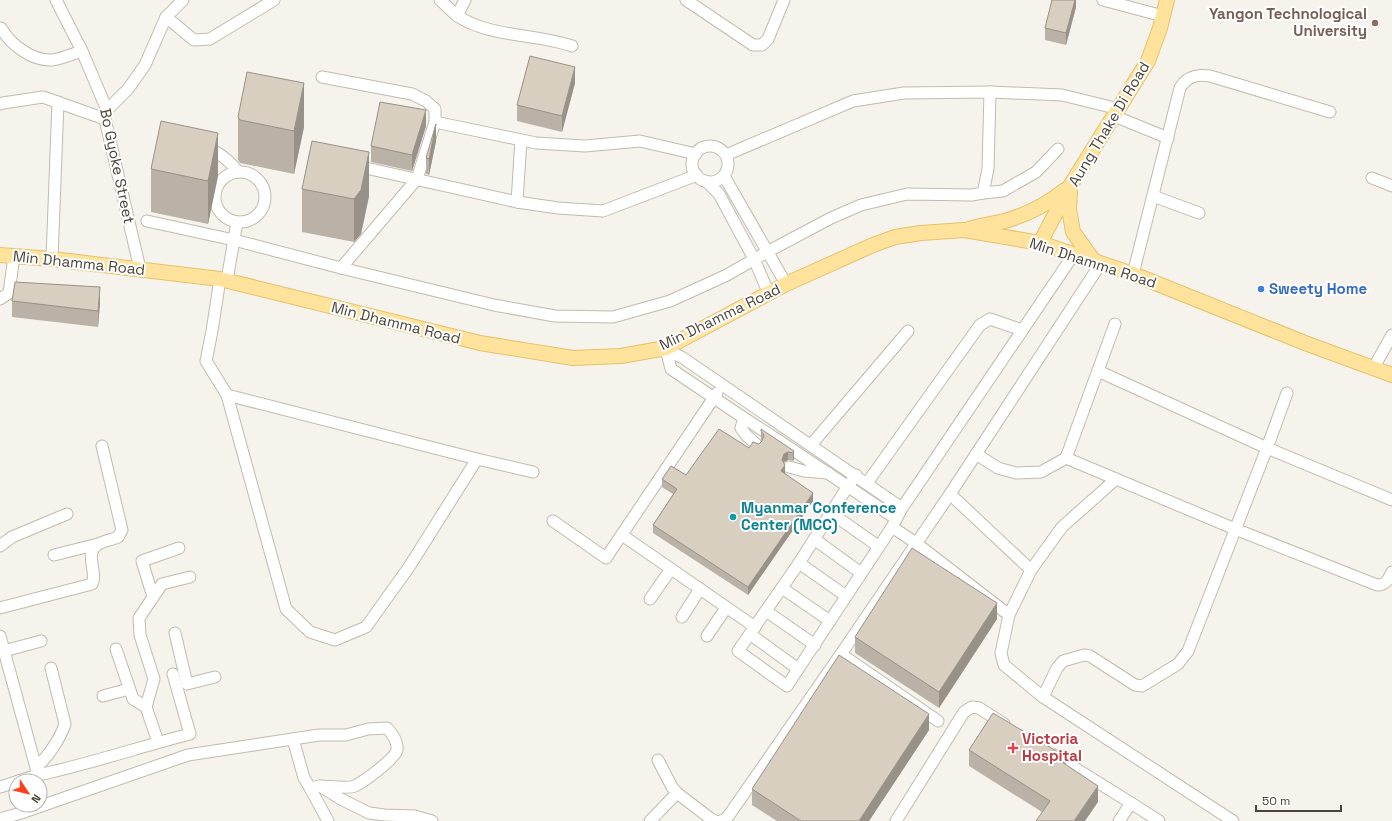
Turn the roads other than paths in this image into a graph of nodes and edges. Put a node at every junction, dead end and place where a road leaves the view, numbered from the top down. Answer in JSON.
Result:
{"nodes":[{"id":1,"x":56,"y":0,"type":"edge"},
{"id":2,"x":183,"y":0,"type":"edge"},
{"id":3,"x":274,"y":0,"type":"edge"},
{"id":4,"x":440,"y":0,"type":"edge"},
{"id":5,"x":465,"y":0,"type":"edge"},
{"id":6,"x":686,"y":0,"type":"edge"},
{"id":7,"x":784,"y":0,"type":"edge"},
{"id":8,"x":1103,"y":0,"type":"edge"},
{"id":9,"x":1167,"y":0,"type":"edge"},
{"id":10,"x":458,"y":16,"type":"junction"},
{"id":11,"x":1163,"y":16,"type":"junction"},
{"id":12,"x":166,"y":17,"type":"junction"},
{"id":13,"x":1,"y":28,"type":"dead end"},
{"id":14,"x":572,"y":46,"type":"dead end"},
{"id":15,"x":82,"y":51,"type":"junction"},
{"id":16,"x":322,"y":77,"type":"dead end"},
{"id":17,"x":990,"y":92,"type":"junction"},
{"id":18,"x":58,"y":102,"type":"junction"},
{"id":19,"x":0,"y":104,"type":"edge"},
{"id":20,"x":1116,"y":112,"type":"junction"},
{"id":21,"x":1330,"y":112,"type":"dead end"},
{"id":22,"x":106,"y":115,"type":"junction"},
{"id":23,"x":435,"y":122,"type":"junction"},
{"id":24,"x":1168,"y":138,"type":"junction"},
{"id":25,"x":521,"y":140,"type":"junction"},
{"id":26,"x":197,"y":146,"type":"edge"},
{"id":27,"x":1058,"y":149,"type":"dead end"},
{"id":28,"x":696,"y":154,"type":"junction"},
{"id":29,"x":726,"y":155,"type":"junction"},
{"id":30,"x":357,"y":166,"type":"edge"},
{"id":31,"x":238,"y":172,"type":"junction"},
{"id":32,"x":697,"y":175,"type":"junction"},
{"id":33,"x":724,"y":176,"type":"junction"},
{"id":34,"x":1372,"y":178,"type":"dead end"},
{"id":35,"x":417,"y":179,"type":"junction"},
{"id":36,"x":706,"y":182,"type":"junction"},
{"id":37,"x":1070,"y":186,"type":"junction"},
{"id":38,"x":1392,"y":186,"type":"edge"},
{"id":39,"x":983,"y":193,"type":"junction"},
{"id":40,"x":1153,"y":196,"type":"junction"},
{"id":41,"x":517,"y":202,"type":"junction"},
{"id":42,"x":1199,"y":213,"type":"dead end"},
{"id":43,"x":146,"y":221,"type":"dead end"},
{"id":44,"x":237,"y":222,"type":"junction"},
{"id":45,"x":964,"y":230,"type":"junction"},
{"id":46,"x":234,"y":240,"type":"junction"},
{"id":47,"x":1040,"y":243,"type":"junction"},
{"id":48,"x":768,"y":252,"type":"junction"},
{"id":49,"x":1074,"y":254,"type":"junction"},
{"id":50,"x":7,"y":256,"type":"edge"},
{"id":51,"x":52,"y":259,"type":"junction"},
{"id":52,"x":754,"y":259,"type":"junction"},
{"id":53,"x":1097,"y":262,"type":"junction"},
{"id":54,"x":341,"y":268,"type":"junction"},
{"id":55,"x":140,"y":269,"type":"junction"},
{"id":56,"x":1133,"y":274,"type":"junction"},
{"id":57,"x":223,"y":280,"type":"junction"},
{"id":58,"x":786,"y":284,"type":"junction"},
{"id":59,"x":769,"y":294,"type":"junction"},
{"id":60,"x":0,"y":299,"type":"edge"},
{"id":61,"x":1115,"y":324,"type":"dead end"},
{"id":62,"x":1022,"y":330,"type":"junction"},
{"id":63,"x":908,"y":331,"type":"dead end"},
{"id":64,"x":1392,"y":335,"type":"edge"},
{"id":65,"x":662,"y":351,"type":"junction"},
{"id":66,"x":1374,"y":367,"type":"junction"},
{"id":67,"x":1098,"y":371,"type":"junction"},
{"id":68,"x":1392,"y":374,"type":"edge"},
{"id":69,"x":723,"y":386,"type":"junction"},
{"id":70,"x":1287,"y":393,"type":"dead end"},
{"id":71,"x":227,"y":395,"type":"junction"},
{"id":72,"x":714,"y":397,"type":"junction"},
{"id":73,"x":744,"y":418,"type":"junction"},
{"id":74,"x":790,"y":431,"type":"junction"},
{"id":75,"x":781,"y":442,"type":"junction"},
{"id":76,"x":757,"y":445,"type":"edge"},
{"id":77,"x":811,"y":445,"type":"junction"},
{"id":78,"x":102,"y":446,"type":"dead end"},
{"id":79,"x":1268,"y":448,"type":"junction"},
{"id":80,"x":976,"y":454,"type":"junction"},
{"id":81,"x":1066,"y":458,"type":"junction"},
{"id":82,"x":477,"y":459,"type":"junction"},
{"id":83,"x":790,"y":467,"type":"dead end"},
{"id":84,"x":533,"y":472,"type":"dead end"},
{"id":85,"x":828,"y":473,"type":"junction"},
{"id":86,"x":856,"y":476,"type":"junction"},
{"id":87,"x":1116,"y":479,"type":"junction"},
{"id":88,"x":867,"y":483,"type":"junction"},
{"id":89,"x":848,"y":486,"type":"junction"},
{"id":90,"x":950,"y":494,"type":"junction"},
{"id":91,"x":1392,"y":500,"type":"edge"},
{"id":92,"x":902,"y":508,"type":"junction"},
{"id":93,"x":831,"y":513,"type":"junction"},
{"id":94,"x":67,"y":514,"type":"dead end"},
{"id":95,"x":553,"y":521,"type":"dead end"},
{"id":96,"x":894,"y":523,"type":"junction"},
{"id":97,"x":1235,"y":529,"type":"junction"},
{"id":98,"x":622,"y":535,"type":"junction"},
{"id":99,"x":814,"y":539,"type":"junction"},
{"id":100,"x":916,"y":543,"type":"junction"},
{"id":101,"x":98,"y":544,"type":"junction"},
{"id":102,"x":0,"y":546,"type":"edge"},
{"id":103,"x":878,"y":546,"type":"junction"},
{"id":104,"x":179,"y":548,"type":"dead end"},
{"id":105,"x":54,"y":555,"type":"dead end"},
{"id":106,"x":799,"y":563,"type":"junction"},
{"id":107,"x":670,"y":569,"type":"junction"},
{"id":108,"x":1031,"y":570,"type":"junction"},
{"id":109,"x":861,"y":572,"type":"junction"},
{"id":110,"x":1392,"y":572,"type":"edge"},
{"id":111,"x":190,"y":577,"type":"dead end"},
{"id":112,"x":782,"y":588,"type":"junction"},
{"id":113,"x":700,"y":589,"type":"junction"},
{"id":114,"x":846,"y":596,"type":"junction"},
{"id":115,"x":153,"y":597,"type":"junction"},
{"id":116,"x":650,"y":599,"type":"dead end"},
{"id":117,"x":0,"y":608,"type":"edge"},
{"id":118,"x":726,"y":608,"type":"junction"},
{"id":119,"x":766,"y":611,"type":"junction"},
{"id":120,"x":1009,"y":615,"type":"junction"},
{"id":121,"x":682,"y":617,"type":"dead end"},
{"id":122,"x":830,"y":621,"type":"junction"},
{"id":123,"x":752,"y":631,"type":"junction"},
{"id":124,"x":175,"y":633,"type":"dead end"},
{"id":125,"x":0,"y":636,"type":"edge"},
{"id":126,"x":707,"y":636,"type":"dead end"},
{"id":127,"x":41,"y":641,"type":"dead end"},
{"id":128,"x":815,"y":645,"type":"junction"},
{"id":129,"x":116,"y":649,"type":"dead end"},
{"id":130,"x":4,"y":651,"type":"junction"},
{"id":131,"x":841,"y":654,"type":"junction"},
{"id":132,"x":51,"y":668,"type":"dead end"},
{"id":133,"x":798,"y":669,"type":"junction"},
{"id":134,"x":178,"y":672,"type":"junction"},
{"id":135,"x":215,"y":676,"type":"dead end"},
{"id":136,"x":154,"y":679,"type":"junction"},
{"id":137,"x":129,"y":689,"type":"junction"},
{"id":138,"x":103,"y":696,"type":"dead end"},
{"id":139,"x":1043,"y":697,"type":"junction"},
{"id":140,"x":146,"y":707,"type":"junction"},
{"id":141,"x":938,"y":721,"type":"dead end"},
{"id":142,"x":1012,"y":729,"type":"edge"},
{"id":143,"x":293,"y":739,"type":"junction"},
{"id":144,"x":158,"y":742,"type":"junction"},
{"id":145,"x":1045,"y":749,"type":"edge"},
{"id":146,"x":658,"y":760,"type":"dead end"},
{"id":147,"x":37,"y":771,"type":"junction"},
{"id":148,"x":33,"y":773,"type":"edge"},
{"id":149,"x":315,"y":787,"type":"junction"},
{"id":150,"x":677,"y":793,"type":"junction"},
{"id":151,"x":1131,"y":803,"type":"junction"},
{"id":152,"x":22,"y":817,"type":"edge"},
{"id":153,"x":0,"y":819,"type":"edge"},
{"id":154,"x":328,"y":821,"type":"edge"},
{"id":155,"x":432,"y":821,"type":"edge"},
{"id":156,"x":650,"y":821,"type":"edge"},
{"id":157,"x":715,"y":821,"type":"edge"},
{"id":158,"x":721,"y":821,"type":"edge"},
{"id":159,"x":896,"y":821,"type":"edge"},
{"id":160,"x":1119,"y":821,"type":"edge"},
{"id":161,"x":1158,"y":821,"type":"edge"},
{"id":162,"x":1233,"y":821,"type":"edge"}],
"edges":[{"from":1,"to":15,"type":"street","name":"Bo Gyoke Street"},
{"from":2,"to":12,"type":"street"},
{"from":3,"to":12,"type":"street"},
{"from":4,"to":10,"type":"street"},
{"from":5,"to":10,"type":"street"},
{"from":6,"to":7,"type":"street"},
{"from":8,"to":11,"type":"street"},
{"from":9,"to":11,"type":"main road","name":"Aung Thake Di Road"},
{"from":10,"to":14,"type":"street"},
{"from":11,"to":20,"type":"main road","name":"Aung Thake Di Road"},
{"from":12,"to":22,"type":"street"},
{"from":13,"to":15,"type":"street"},
{"from":15,"to":22,"type":"street","name":"Bo Gyoke Street"},
{"from":16,"to":23,"type":"street"},
{"from":17,"to":20,"type":"street"},
{"from":17,"to":29,"type":"street"},
{"from":17,"to":39,"type":"street"},
{"from":18,"to":19,"type":"street"},
{"from":18,"to":22,"type":"street"},
{"from":18,"to":51,"type":"street"},
{"from":20,"to":24,"type":"street"},
{"from":20,"to":37,"type":"main road","name":"Aung Thake Di Road"},
{"from":21,"to":24,"type":"street"},
{"from":22,"to":55,"type":"street","name":"Bo Gyoke Street"},
{"from":23,"to":25,"type":"street"},
{"from":23,"to":35,"type":"street"},
{"from":24,"to":40,"type":"street"},
{"from":25,"to":28,"type":"street"},
{"from":25,"to":41,"type":"street"},
{"from":26,"to":31,"type":"street"},
{"from":27,"to":39,"type":"street"},
{"from":28,"to":29,"type":"street"},
{"from":28,"to":32,"type":"street"},
{"from":29,"to":33,"type":"street"},
{"from":30,"to":35,"type":"street"},
{"from":31,"to":44,"type":"street"},
{"from":31,"to":44,"type":"street"},
{"from":32,"to":36,"type":"street"},
{"from":32,"to":41,"type":"street"},
{"from":33,"to":36,"type":"street"},
{"from":33,"to":48,"type":"street"},
{"from":34,"to":38,"type":"street"},
{"from":35,"to":41,"type":"street"},
{"from":35,"to":54,"type":"street"},
{"from":36,"to":52,"type":"street"},
{"from":37,"to":45,"type":"main road"},
{"from":37,"to":47,"type":"main road","name":"Aung Thake Di Road"},
{"from":37,"to":53,"type":"main road"},
{"from":39,"to":48,"type":"street"},
{"from":40,"to":42,"type":"street"},
{"from":40,"to":56,"type":"street"},
{"from":43,"to":46,"type":"street"},
{"from":44,"to":46,"type":"street"},
{"from":45,"to":47,"type":"main road","name":"Min Dhamma Road"},
{"from":45,"to":58,"type":"main road","name":"Min Dhamma Road"},
{"from":46,"to":54,"type":"street"},
{"from":46,"to":57,"type":"street"},
{"from":47,"to":49,"type":"main road","name":"Min Dhamma Road"},
{"from":48,"to":52,"type":"street"},
{"from":48,"to":58,"type":"street"},
{"from":49,"to":53,"type":"main road","name":"Min Dhamma Road"},
{"from":49,"to":62,"type":"street"},
{"from":50,"to":51,"type":"main road","name":"Min Dhamma Road"},
{"from":50,"to":60,"type":"street"},
{"from":51,"to":55,"type":"main road","name":"Min Dhamma Road"},
{"from":52,"to":54,"type":"street"},
{"from":52,"to":59,"type":"street"},
{"from":53,"to":56,"type":"main road","name":"Min Dhamma Road"},
{"from":53,"to":80,"type":"street"},
{"from":55,"to":57,"type":"main road","name":"Min Dhamma Road"},
{"from":56,"to":66,"type":"main road","name":"Min Dhamma Road"},
{"from":57,"to":65,"type":"main road","name":"Min Dhamma Road"},
{"from":57,"to":71,"type":"street"},
{"from":58,"to":59,"type":"main road","name":"Min Dhamma Road"},
{"from":59,"to":65,"type":"main road","name":"Min Dhamma Road"},
{"from":61,"to":67,"type":"street"},
{"from":62,"to":88,"type":"street"},
{"from":62,"to":92,"type":"street"},
{"from":63,"to":77,"type":"street"},
{"from":64,"to":66,"type":"street"},
{"from":65,"to":69,"type":"street"},
{"from":65,"to":72,"type":"street"},
{"from":66,"to":68,"type":"main road","name":"Min Dhamma Road"},
{"from":67,"to":79,"type":"street"},
{"from":67,"to":81,"type":"street"},
{"from":69,"to":72,"type":"street"},
{"from":69,"to":74,"type":"street"},
{"from":70,"to":79,"type":"street"},
{"from":71,"to":82,"type":"street"},
{"from":71,"to":82,"type":"street"},
{"from":72,"to":73,"type":"street"},
{"from":72,"to":98,"type":"street"},
{"from":73,"to":75,"type":"street"},
{"from":73,"to":76,"type":"street"},
{"from":74,"to":75,"type":"street"},
{"from":74,"to":77,"type":"street"},
{"from":75,"to":85,"type":"street"},
{"from":77,"to":86,"type":"street"},
{"from":78,"to":101,"type":"street"},
{"from":79,"to":91,"type":"street"},
{"from":79,"to":97,"type":"street"},
{"from":80,"to":81,"type":"street"},
{"from":80,"to":90,"type":"street"},
{"from":81,"to":87,"type":"street"},
{"from":82,"to":84,"type":"street"},
{"from":83,"to":85,"type":"street"},
{"from":85,"to":89,"type":"street"},
{"from":86,"to":88,"type":"street"},
{"from":86,"to":89,"type":"street"},
{"from":87,"to":97,"type":"street"},
{"from":87,"to":108,"type":"street"},
{"from":88,"to":92,"type":"street"},
{"from":89,"to":93,"type":"street"},
{"from":89,"to":96,"type":"street"},
{"from":90,"to":100,"type":"street"},
{"from":90,"to":108,"type":"street"},
{"from":92,"to":96,"type":"street"},
{"from":93,"to":99,"type":"street"},
{"from":93,"to":103,"type":"street"},
{"from":94,"to":102,"type":"street"},
{"from":95,"to":98,"type":"street"},
{"from":96,"to":100,"type":"street"},
{"from":96,"to":103,"type":"street"},
{"from":97,"to":110,"type":"street"},
{"from":97,"to":139,"type":"street"},
{"from":98,"to":107,"type":"street"},
{"from":99,"to":106,"type":"street"},
{"from":99,"to":109,"type":"street"},
{"from":100,"to":120,"type":"street"},
{"from":100,"to":131,"type":"street"},
{"from":101,"to":105,"type":"street"},
{"from":101,"to":117,"type":"street"},
{"from":103,"to":109,"type":"street"},
{"from":104,"to":115,"type":"street"},
{"from":106,"to":112,"type":"street"},
{"from":106,"to":114,"type":"street"},
{"from":107,"to":113,"type":"street"},
{"from":107,"to":116,"type":"street"},
{"from":108,"to":120,"type":"street"},
{"from":109,"to":114,"type":"street"},
{"from":111,"to":115,"type":"street"},
{"from":112,"to":119,"type":"street"},
{"from":112,"to":122,"type":"street"},
{"from":113,"to":118,"type":"street"},
{"from":113,"to":121,"type":"street"},
{"from":114,"to":122,"type":"street"},
{"from":115,"to":136,"type":"street"},
{"from":118,"to":123,"type":"street"},
{"from":118,"to":126,"type":"street"},
{"from":119,"to":123,"type":"street"},
{"from":119,"to":128,"type":"street"},
{"from":120,"to":139,"type":"street"},
{"from":122,"to":128,"type":"street"},
{"from":123,"to":133,"type":"street"},
{"from":123,"to":133,"type":"street"},
{"from":124,"to":134,"type":"street"},
{"from":125,"to":130,"type":"street"},
{"from":127,"to":130,"type":"street"},
{"from":128,"to":133,"type":"street"},
{"from":129,"to":137,"type":"street"},
{"from":130,"to":147,"type":"street"},
{"from":131,"to":141,"type":"street"},
{"from":131,"to":158,"type":"street"},
{"from":132,"to":147,"type":"street"},
{"from":134,"to":135,"type":"street"},
{"from":134,"to":136,"type":"street"},
{"from":134,"to":144,"type":"street"},
{"from":136,"to":140,"type":"street"},
{"from":137,"to":138,"type":"street"},
{"from":137,"to":140,"type":"street"},
{"from":139,"to":162,"type":"street"},
{"from":140,"to":144,"type":"street"},
{"from":142,"to":159,"type":"street"},
{"from":143,"to":149,"type":"street"},
{"from":143,"to":149,"type":"street"},
{"from":143,"to":152,"type":"street"},
{"from":144,"to":147,"type":"street"},
{"from":145,"to":151,"type":"street"},
{"from":146,"to":150,"type":"street"},
{"from":147,"to":148,"type":"street"},
{"from":149,"to":154,"type":"street"},
{"from":149,"to":155,"type":"street"},
{"from":150,"to":156,"type":"street"},
{"from":150,"to":157,"type":"street"},
{"from":151,"to":160,"type":"street"},
{"from":151,"to":161,"type":"street"},
{"from":152,"to":153,"type":"street"}]}
